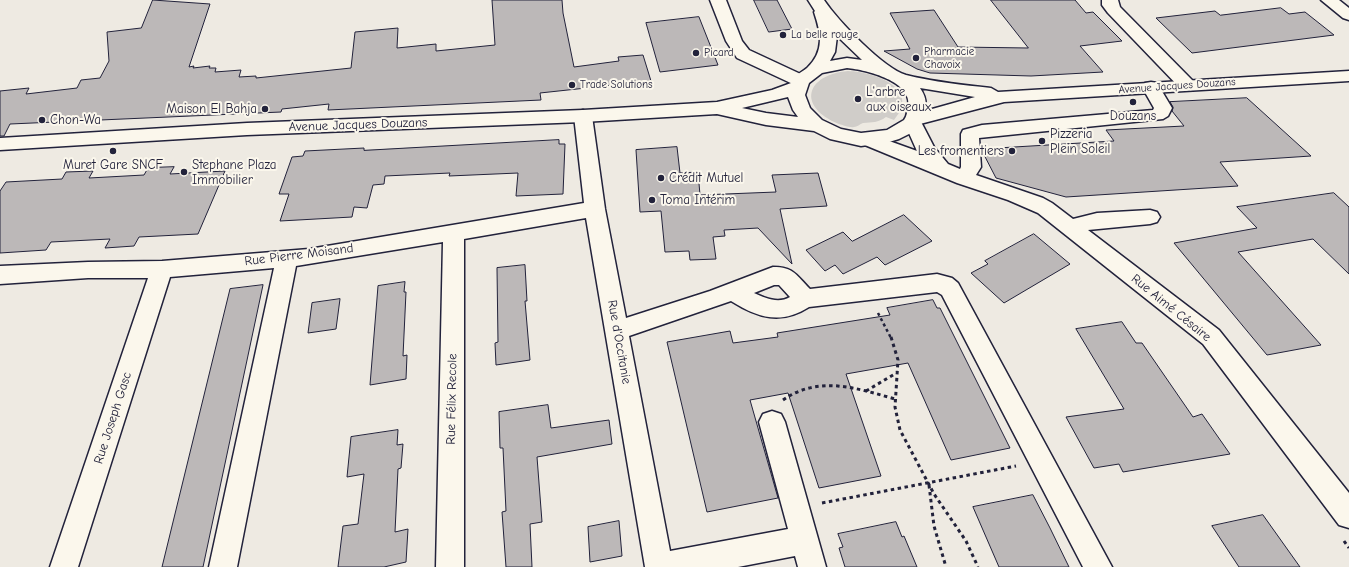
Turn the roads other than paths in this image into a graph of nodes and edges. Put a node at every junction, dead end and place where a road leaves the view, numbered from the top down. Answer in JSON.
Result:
{"nodes":[{"id":1,"x":718,"y":0,"type":"edge"},
{"id":2,"x":1110,"y":0,"type":"edge"},
{"id":3,"x":1329,"y":0,"type":"edge"},
{"id":4,"x":819,"y":5,"type":"edge"},
{"id":5,"x":1349,"y":15,"type":"edge"},
{"id":6,"x":814,"y":70,"type":"junction"},
{"id":7,"x":885,"y":70,"type":"junction"},
{"id":8,"x":1349,"y":76,"type":"edge"},
{"id":9,"x":901,"y":79,"type":"junction"},
{"id":10,"x":799,"y":84,"type":"junction"},
{"id":11,"x":1187,"y":85,"type":"junction"},
{"id":12,"x":1152,"y":87,"type":"junction"},
{"id":13,"x":1004,"y":96,"type":"junction"},
{"id":14,"x":717,"y":108,"type":"junction"},
{"id":15,"x":583,"y":116,"type":"junction"},
{"id":16,"x":913,"y":121,"type":"junction"},
{"id":17,"x":816,"y":125,"type":"junction"},
{"id":18,"x":867,"y":139,"type":"junction"},
{"id":19,"x":0,"y":145,"type":"edge"},
{"id":20,"x":940,"y":167,"type":"junction"},
{"id":21,"x":964,"y":178,"type":"junction"},
{"id":22,"x":595,"y":209,"type":"junction"},
{"id":23,"x":1150,"y":217,"type":"dead end"},
{"id":24,"x":1073,"y":230,"type":"junction"},
{"id":25,"x":454,"y":232,"type":"junction"},
{"id":26,"x":287,"y":258,"type":"junction"},
{"id":27,"x":162,"y":269,"type":"junction"},
{"id":28,"x":0,"y":276,"type":"edge"},
{"id":29,"x":734,"y":292,"type":"junction"},
{"id":30,"x":805,"y":299,"type":"junction"},
{"id":31,"x":617,"y":330,"type":"junction"},
{"id":32,"x":772,"y":422,"type":"road end"},
{"id":33,"x":1349,"y":515,"type":"edge"},
{"id":34,"x":805,"y":540,"type":"junction"},
{"id":35,"x":64,"y":567,"type":"edge"},
{"id":36,"x":223,"y":567,"type":"edge"},
{"id":37,"x":450,"y":567,"type":"edge"},
{"id":38,"x":659,"y":567,"type":"edge"},
{"id":39,"x":664,"y":567,"type":"edge"},
{"id":40,"x":812,"y":567,"type":"edge"},
{"id":41,"x":1098,"y":567,"type":"edge"}],
"edges":[{"from":1,"to":10,"type":"street"},
{"from":2,"to":11,"type":"street"},
{"from":3,"to":5,"type":"street"},
{"from":4,"to":6,"type":"street"},
{"from":4,"to":7,"type":"street"},
{"from":6,"to":7,"type":"street"},
{"from":6,"to":10,"type":"street"},
{"from":7,"to":9,"type":"street"},
{"from":8,"to":11,"type":"street","name":"Avenue Jacques Douzans"},
{"from":9,"to":13,"type":"street","name":"Avenue Jacques Douzans"},
{"from":9,"to":16,"type":"street"},
{"from":10,"to":14,"type":"street","name":"Avenue Jacques Douzans"},
{"from":10,"to":17,"type":"street"},
{"from":11,"to":12,"type":"street","name":"Avenue Jacques Douzans"},
{"from":12,"to":13,"type":"street","name":"Avenue Jacques Douzans"},
{"from":12,"to":21,"type":"street"},
{"from":13,"to":16,"type":"street","name":"Avenue Jacques Douzans"},
{"from":14,"to":15,"type":"street","name":"Avenue Jacques Douzans"},
{"from":14,"to":17,"type":"street","name":"Avenue Jacques Douzans"},
{"from":15,"to":19,"type":"street","name":"Avenue Jacques Douzans"},
{"from":15,"to":22,"type":"street","name":"Rue d'Occitanie"},
{"from":16,"to":18,"type":"street"},
{"from":16,"to":20,"type":"street"},
{"from":17,"to":18,"type":"street"},
{"from":18,"to":20,"type":"street","name":"Rue Aimé Césaire"},
{"from":20,"to":21,"type":"street","name":"Rue Aimé Césaire"},
{"from":21,"to":24,"type":"street","name":"Rue Aimé Césaire"},
{"from":22,"to":25,"type":"street","name":"Rue Pierre Moisand"},
{"from":22,"to":31,"type":"street","name":"Rue d'Occitanie"},
{"from":23,"to":24,"type":"street"},
{"from":24,"to":33,"type":"street","name":"Rue Aimé Césaire"},
{"from":25,"to":26,"type":"street","name":"Rue Pierre Moisand"},
{"from":25,"to":37,"type":"street","name":"Rue Félix Recole"},
{"from":26,"to":27,"type":"street","name":"Rue Pierre Moisand"},
{"from":26,"to":36,"type":"street"},
{"from":27,"to":28,"type":"street","name":"Rue Pierre Moisand"},
{"from":27,"to":35,"type":"street","name":"Rue Joseph Gasc"},
{"from":29,"to":30,"type":"street"},
{"from":29,"to":30,"type":"street"},
{"from":29,"to":31,"type":"street"},
{"from":30,"to":41,"type":"street"},
{"from":31,"to":38,"type":"street","name":"Rue d'Occitanie"},
{"from":32,"to":34,"type":"street"},
{"from":34,"to":39,"type":"street"},
{"from":34,"to":40,"type":"street"}]}
